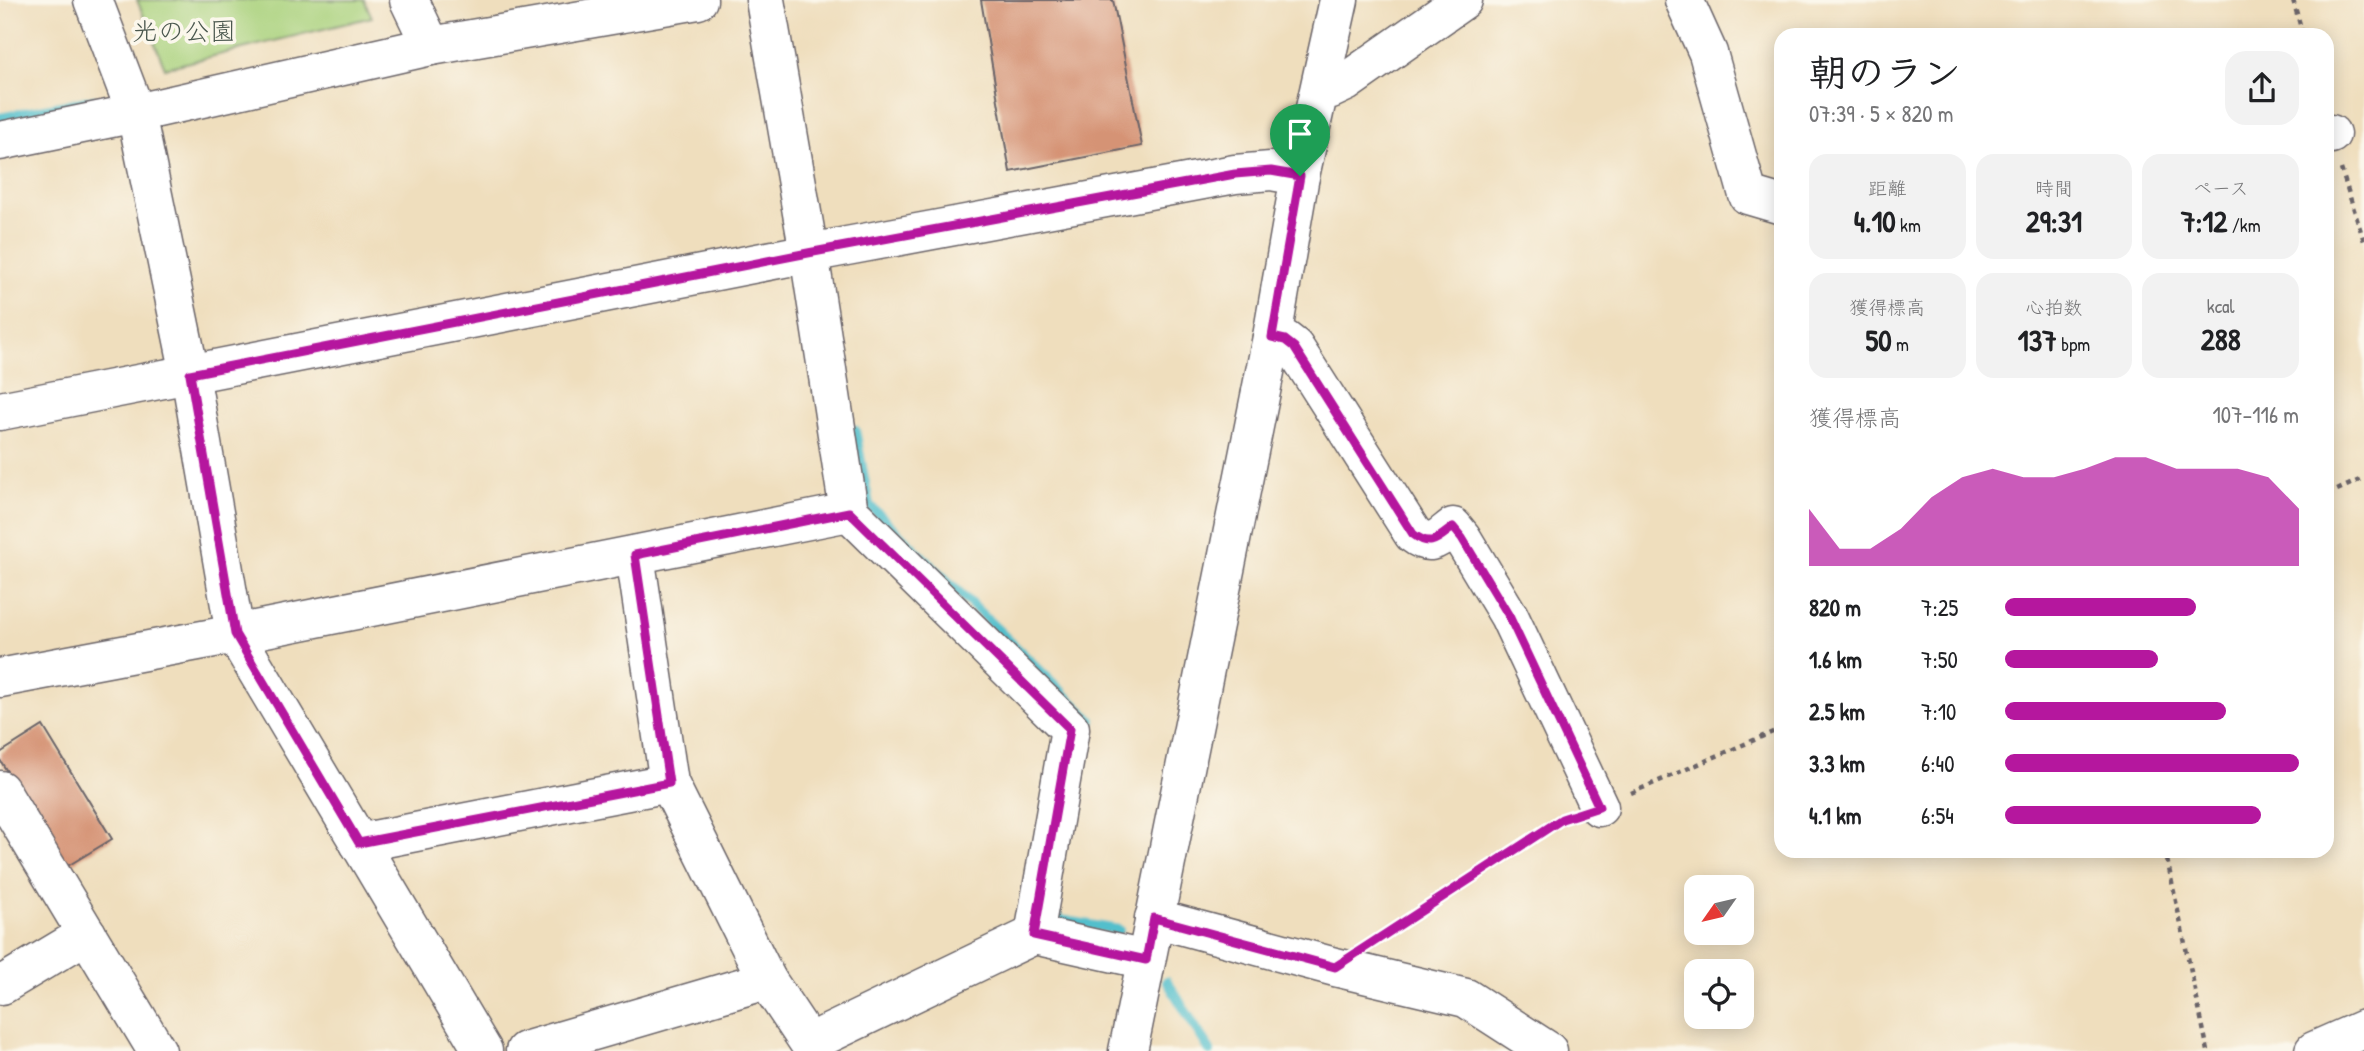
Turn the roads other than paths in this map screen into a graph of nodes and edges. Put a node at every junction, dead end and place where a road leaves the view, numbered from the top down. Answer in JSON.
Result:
{"nodes":[{"id":1,"x":93,"y":0,"type":"edge"},
{"id":2,"x":409,"y":0,"type":"edge"},
{"id":3,"x":698,"y":0,"type":"edge"},
{"id":4,"x":765,"y":0,"type":"edge"},
{"id":5,"x":1339,"y":0,"type":"edge"},
{"id":6,"x":1463,"y":0,"type":"edge"},
{"id":7,"x":1684,"y":0,"type":"edge"},
{"id":8,"x":431,"y":46,"type":"junction"},
{"id":9,"x":1320,"y":90,"type":"junction"},
{"id":10,"x":136,"y":113,"type":"junction"},
{"id":11,"x":0,"y":141,"type":"edge"},
{"id":12,"x":1300,"y":176,"type":"junction"},
{"id":13,"x":1774,"y":203,"type":"edge"},
{"id":14,"x":808,"y":253,"type":"junction"},
{"id":15,"x":1272,"y":337,"type":"junction"},
{"id":16,"x":190,"y":374,"type":"junction"},
{"id":17,"x":0,"y":411,"type":"edge"},
{"id":18,"x":849,"y":512,"type":"junction"},
{"id":19,"x":635,"y":555,"type":"junction"},
{"id":20,"x":235,"y":634,"type":"junction"},
{"id":21,"x":0,"y":678,"type":"edge"},
{"id":22,"x":669,"y":783,"type":"junction"},
{"id":23,"x":4,"y":805,"type":"edge"},
{"id":24,"x":1599,"y":807,"type":"road end"},
{"id":25,"x":359,"y":843,"type":"junction"},
{"id":26,"x":1154,"y":918,"type":"junction"},
{"id":27,"x":86,"y":934,"type":"junction"},
{"id":28,"x":1034,"y":935,"type":"junction"},
{"id":29,"x":1146,"y":960,"type":"junction"},
{"id":30,"x":767,"y":980,"type":"junction"},
{"id":31,"x":0,"y":983,"type":"edge"},
{"id":32,"x":2364,"y":1029,"type":"edge"},
{"id":33,"x":811,"y":1047,"type":"edge"},
{"id":34,"x":157,"y":1051,"type":"edge"},
{"id":35,"x":483,"y":1051,"type":"edge"},
{"id":36,"x":525,"y":1051,"type":"edge"},
{"id":37,"x":1128,"y":1051,"type":"edge"},
{"id":38,"x":1548,"y":1051,"type":"edge"},
{"id":39,"x":2314,"y":1051,"type":"edge"}],
"edges":[{"from":1,"to":10,"type":"street"},
{"from":2,"to":8,"type":"street"},
{"from":3,"to":8,"type":"street"},
{"from":4,"to":14,"type":"street"},
{"from":5,"to":9,"type":"street"},
{"from":6,"to":9,"type":"street"},
{"from":7,"to":13,"type":"street"},
{"from":8,"to":10,"type":"street"},
{"from":9,"to":12,"type":"street"},
{"from":10,"to":11,"type":"street"},
{"from":10,"to":16,"type":"street"},
{"from":12,"to":14,"type":"street"},
{"from":12,"to":15,"type":"street"},
{"from":14,"to":16,"type":"street"},
{"from":14,"to":18,"type":"street"},
{"from":15,"to":24,"type":"street"},
{"from":15,"to":26,"type":"street"},
{"from":16,"to":17,"type":"street"},
{"from":16,"to":20,"type":"street"},
{"from":18,"to":19,"type":"street"},
{"from":18,"to":28,"type":"street"},
{"from":19,"to":20,"type":"street"},
{"from":19,"to":22,"type":"street"},
{"from":20,"to":21,"type":"street"},
{"from":20,"to":25,"type":"street"},
{"from":22,"to":25,"type":"street"},
{"from":22,"to":30,"type":"street"},
{"from":23,"to":27,"type":"street"},
{"from":25,"to":35,"type":"street"},
{"from":26,"to":29,"type":"street"},
{"from":26,"to":38,"type":"street"},
{"from":27,"to":31,"type":"street"},
{"from":27,"to":34,"type":"street"},
{"from":28,"to":29,"type":"street"},
{"from":28,"to":33,"type":"street"},
{"from":29,"to":37,"type":"street"},
{"from":30,"to":33,"type":"street"},
{"from":30,"to":36,"type":"street"},
{"from":32,"to":39,"type":"street"}]}
